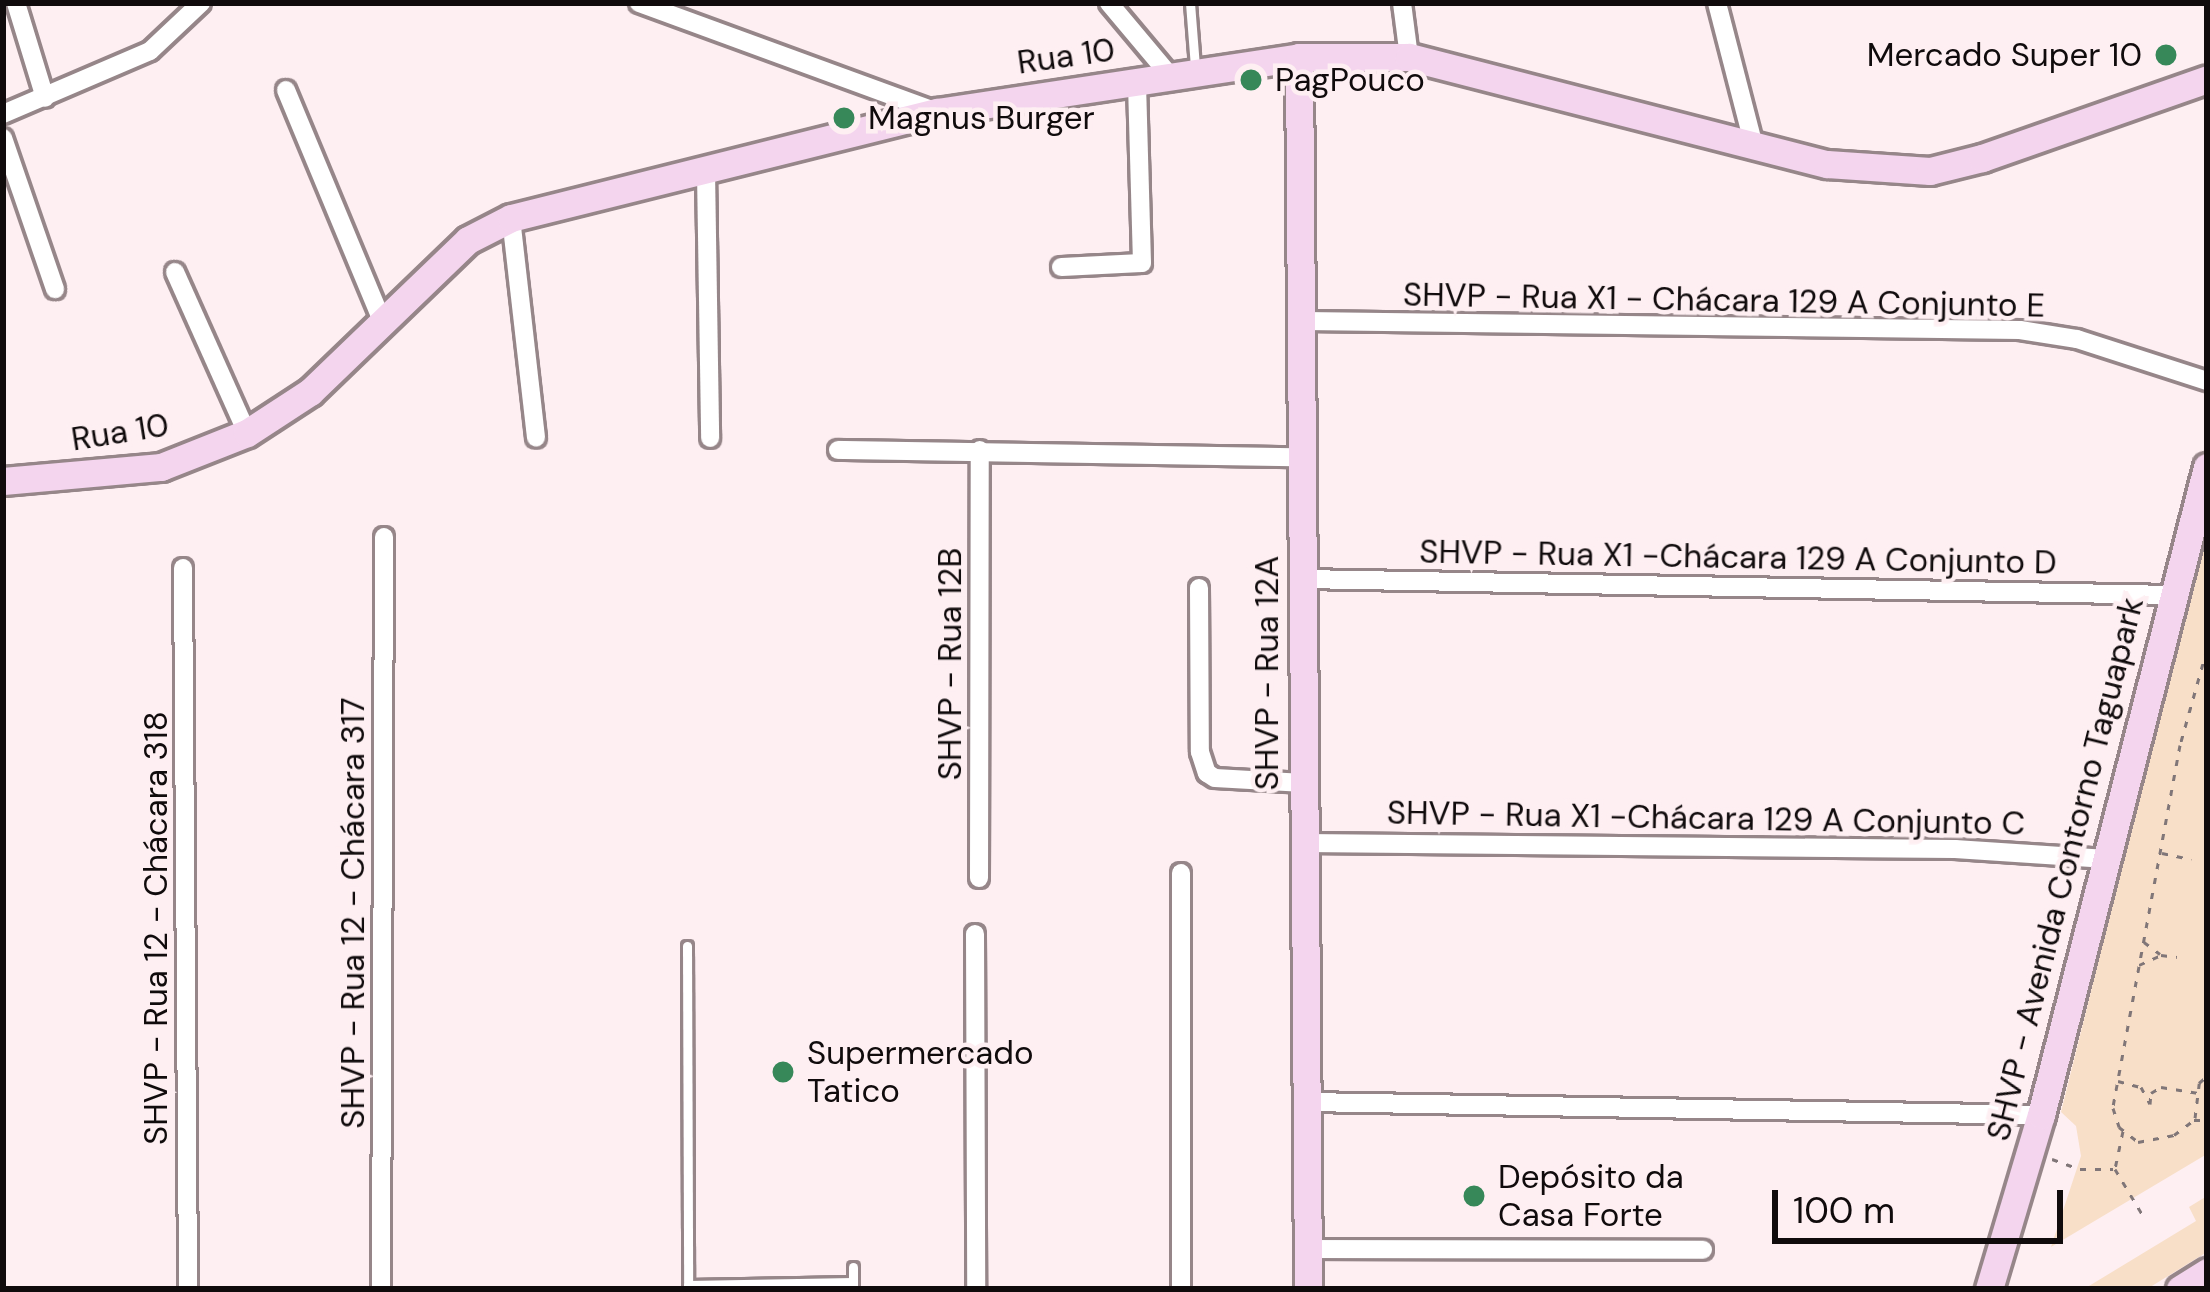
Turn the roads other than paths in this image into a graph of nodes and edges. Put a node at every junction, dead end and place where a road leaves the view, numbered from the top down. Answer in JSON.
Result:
{"nodes":[{"id":1,"x":16,"y":3,"type":"edge"},
{"id":2,"x":201,"y":3,"type":"edge"},
{"id":3,"x":639,"y":3,"type":"edge"},
{"id":4,"x":1109,"y":3,"type":"edge"},
{"id":5,"x":1190,"y":3,"type":"edge"},
{"id":6,"x":1402,"y":3,"type":"edge"},
{"id":7,"x":1717,"y":3,"type":"edge"},
{"id":8,"x":661,"y":7,"type":"edge"},
{"id":9,"x":1408,"y":56,"type":"junction"},
{"id":10,"x":1299,"y":57,"type":"junction"},
{"id":11,"x":1183,"y":74,"type":"junction"},
{"id":12,"x":2207,"y":80,"type":"edge"},
{"id":13,"x":1137,"y":83,"type":"junction"},
{"id":14,"x":286,"y":90,"type":"dead end"},
{"id":15,"x":45,"y":98,"type":"junction"},
{"id":16,"x":937,"y":112,"type":"junction"},
{"id":17,"x":3,"y":114,"type":"edge"},
{"id":18,"x":3,"y":138,"type":"edge"},
{"id":19,"x":1754,"y":146,"type":"junction"},
{"id":20,"x":706,"y":172,"type":"junction"},
{"id":21,"x":511,"y":218,"type":"junction"},
{"id":22,"x":1061,"y":267,"type":"dead end"},
{"id":23,"x":175,"y":272,"type":"dead end"},
{"id":24,"x":55,"y":289,"type":"dead end"},
{"id":25,"x":1304,"y":321,"type":"junction"},
{"id":26,"x":383,"y":323,"type":"junction"},
{"id":27,"x":2207,"y":381,"type":"edge"},
{"id":28,"x":247,"y":433,"type":"junction"},
{"id":29,"x":536,"y":438,"type":"dead end"},
{"id":30,"x":710,"y":438,"type":"dead end"},
{"id":31,"x":838,"y":450,"type":"dead end"},
{"id":32,"x":980,"y":450,"type":"junction"},
{"id":33,"x":1301,"y":457,"type":"junction"},
{"id":34,"x":2207,"y":467,"type":"edge"},
{"id":35,"x":3,"y":481,"type":"edge"},
{"id":36,"x":384,"y":537,"type":"dead end"},
{"id":37,"x":183,"y":568,"type":"dead end"},
{"id":38,"x":1302,"y":579,"type":"junction"},
{"id":39,"x":1198,"y":588,"type":"dead end"},
{"id":40,"x":2173,"y":595,"type":"junction"},
{"id":41,"x":1304,"y":782,"type":"junction"},
{"id":42,"x":1304,"y":843,"type":"junction"},
{"id":43,"x":2107,"y":859,"type":"junction"},
{"id":44,"x":1180,"y":873,"type":"dead end"},
{"id":45,"x":979,"y":878,"type":"dead end"},
{"id":46,"x":975,"y":934,"type":"dead end"},
{"id":47,"x":687,"y":946,"type":"dead end"},
{"id":48,"x":1307,"y":1102,"type":"junction"},
{"id":49,"x":2041,"y":1115,"type":"junction"},
{"id":50,"x":1308,"y":1249,"type":"junction"},
{"id":51,"x":1703,"y":1250,"type":"dead end"},
{"id":52,"x":853,"y":1268,"type":"dead end"},
{"id":53,"x":2207,"y":1272,"type":"edge"},
{"id":54,"x":853,"y":1286,"type":"edge"},
{"id":55,"x":688,"y":1287,"type":"edge"},
{"id":56,"x":188,"y":1289,"type":"edge"},
{"id":57,"x":382,"y":1289,"type":"edge"},
{"id":58,"x":976,"y":1289,"type":"edge"},
{"id":59,"x":1181,"y":1289,"type":"edge"},
{"id":60,"x":1308,"y":1289,"type":"edge"},
{"id":61,"x":1989,"y":1289,"type":"edge"},
{"id":62,"x":2180,"y":1289,"type":"edge"}],
"edges":[{"from":1,"to":15,"type":"street"},
{"from":2,"to":15,"type":"street"},
{"from":3,"to":8,"type":"street"},
{"from":4,"to":11,"type":"street"},
{"from":5,"to":11,"type":"lane"},
{"from":6,"to":9,"type":"street"},
{"from":7,"to":19,"type":"street"},
{"from":8,"to":16,"type":"street"},
{"from":9,"to":10,"type":"street","name":"Rua 10"},
{"from":9,"to":19,"type":"street","name":"Rua 10"},
{"from":10,"to":11,"type":"street","name":"Rua 10"},
{"from":10,"to":25,"type":"street","name":"SHVP - Rua 12A"},
{"from":11,"to":13,"type":"street","name":"Rua 10"},
{"from":12,"to":19,"type":"street","name":"Rua 10"},
{"from":13,"to":16,"type":"street","name":"Rua 10"},
{"from":13,"to":22,"type":"street"},
{"from":14,"to":26,"type":"street"},
{"from":15,"to":17,"type":"street"},
{"from":16,"to":20,"type":"street","name":"Rua 10"},
{"from":18,"to":24,"type":"street"},
{"from":20,"to":21,"type":"street","name":"Rua 10"},
{"from":20,"to":30,"type":"street"},
{"from":21,"to":26,"type":"street","name":"Rua 10"},
{"from":21,"to":29,"type":"street"},
{"from":23,"to":28,"type":"street"},
{"from":25,"to":27,"type":"street","name":"SHVP - Rua X1 - Chácara 129 A Conjunto E"},
{"from":25,"to":33,"type":"street","name":"SHVP - Rua 12A"},
{"from":26,"to":28,"type":"street","name":"Rua 10"},
{"from":28,"to":35,"type":"street","name":"Rua 10"},
{"from":31,"to":32,"type":"street"},
{"from":32,"to":33,"type":"street"},
{"from":32,"to":45,"type":"street","name":"SHVP - Rua 12B"},
{"from":33,"to":38,"type":"street","name":"SHVP - Rua 12A"},
{"from":34,"to":40,"type":"street","name":"SHVP - Avenida Contorno Taguapark"},
{"from":36,"to":57,"type":"street","name":"SHVP - Rua 12 - Chácara 317"},
{"from":37,"to":56,"type":"street","name":"SHVP - Rua 12 - Chácara 318"},
{"from":38,"to":40,"type":"street","name":"SHVP - Rua X1 -Chácara 129 A Conjunto D"},
{"from":38,"to":41,"type":"street","name":"SHVP - Rua 12A"},
{"from":39,"to":41,"type":"street"},
{"from":40,"to":43,"type":"street","name":"SHVP - Avenida Contorno Taguapark"},
{"from":41,"to":42,"type":"street","name":"SHVP - Rua 12A"},
{"from":42,"to":43,"type":"street","name":"SHVP - Rua X1 -Chácara 129 A Conjunto C"},
{"from":42,"to":48,"type":"street","name":"SHVP - Rua 12A"},
{"from":43,"to":49,"type":"street","name":"SHVP - Avenida Contorno Taguapark"},
{"from":44,"to":59,"type":"street"},
{"from":46,"to":58,"type":"street"},
{"from":47,"to":55,"type":"lane"},
{"from":48,"to":49,"type":"street"},
{"from":48,"to":50,"type":"street","name":"SHVP - Rua 12A"},
{"from":49,"to":61,"type":"street","name":"SHVP - Avenida Contorno Taguapark"},
{"from":50,"to":51,"type":"street"},
{"from":50,"to":60,"type":"street","name":"SHVP - Rua 12A"},
{"from":52,"to":54,"type":"lane"},
{"from":53,"to":62,"type":"street"},
{"from":54,"to":55,"type":"lane"}]}
